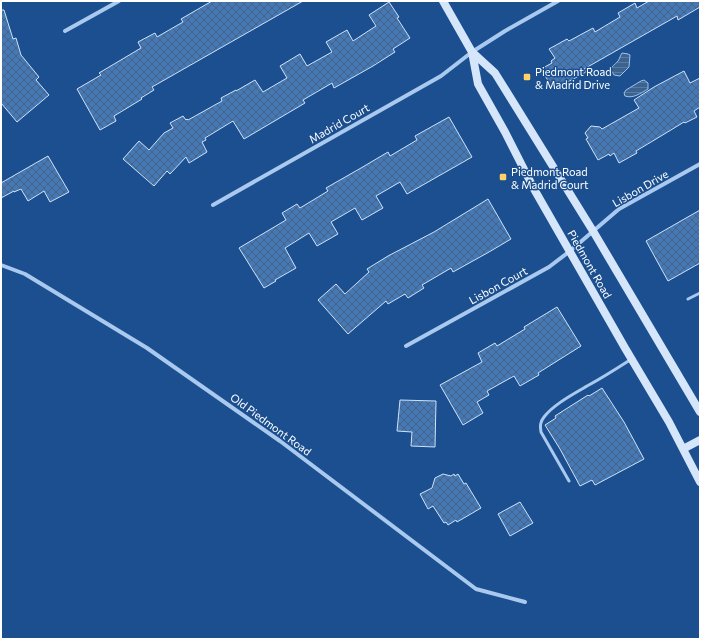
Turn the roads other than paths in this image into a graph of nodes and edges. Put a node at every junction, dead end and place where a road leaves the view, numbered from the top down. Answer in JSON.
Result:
{"nodes":[{"id":1,"x":118,"y":1,"type":"edge"},
{"id":2,"x":443,"y":1,"type":"edge"},
{"id":3,"x":558,"y":1,"type":"edge"},
{"id":4,"x":65,"y":31,"type":"dead end"},
{"id":5,"x":472,"y":52,"type":"junction"},
{"id":6,"x":700,"y":164,"type":"edge"},
{"id":7,"x":213,"y":205,"type":"dead end"},
{"id":8,"x":593,"y":231,"type":"junction"},
{"id":9,"x":570,"y":251,"type":"junction"},
{"id":10,"x":1,"y":265,"type":"edge"},
{"id":11,"x":700,"y":293,"type":"edge"},
{"id":12,"x":688,"y":299,"type":"dead end"},
{"id":13,"x":406,"y":346,"type":"dead end"},
{"id":14,"x":632,"y":359,"type":"junction"},
{"id":15,"x":700,"y":412,"type":"edge"},
{"id":16,"x":700,"y":440,"type":"edge"},
{"id":17,"x":683,"y":449,"type":"junction"},
{"id":18,"x":569,"y":481,"type":"dead end"},
{"id":19,"x":700,"y":482,"type":"edge"},
{"id":20,"x":525,"y":602,"type":"dead end"}],
"edges":[{"from":1,"to":4,"type":"street"},
{"from":2,"to":5,"type":"main road","name":"Piedmont Road"},
{"from":3,"to":5,"type":"street","name":"Madrid Court"},
{"from":5,"to":7,"type":"street","name":"Madrid Court"},
{"from":5,"to":8,"type":"main road","name":"Piedmont Road"},
{"from":5,"to":9,"type":"main road","name":"Piedmont Road"},
{"from":6,"to":8,"type":"street","name":"Lisbon Drive"},
{"from":8,"to":9,"type":"street","name":"Lisbon Court"},
{"from":8,"to":15,"type":"main road","name":"Piedmont Road"},
{"from":9,"to":13,"type":"street","name":"Lisbon Court"},
{"from":9,"to":14,"type":"main road","name":"Piedmont Road"},
{"from":10,"to":20,"type":"street","name":"Old Piedmont Road"},
{"from":11,"to":12,"type":"lane"},
{"from":14,"to":17,"type":"main road","name":"Piedmont Road"},
{"from":14,"to":18,"type":"lane"},
{"from":16,"to":17,"type":"main road"},
{"from":17,"to":19,"type":"main road","name":"Piedmont Road"}]}
